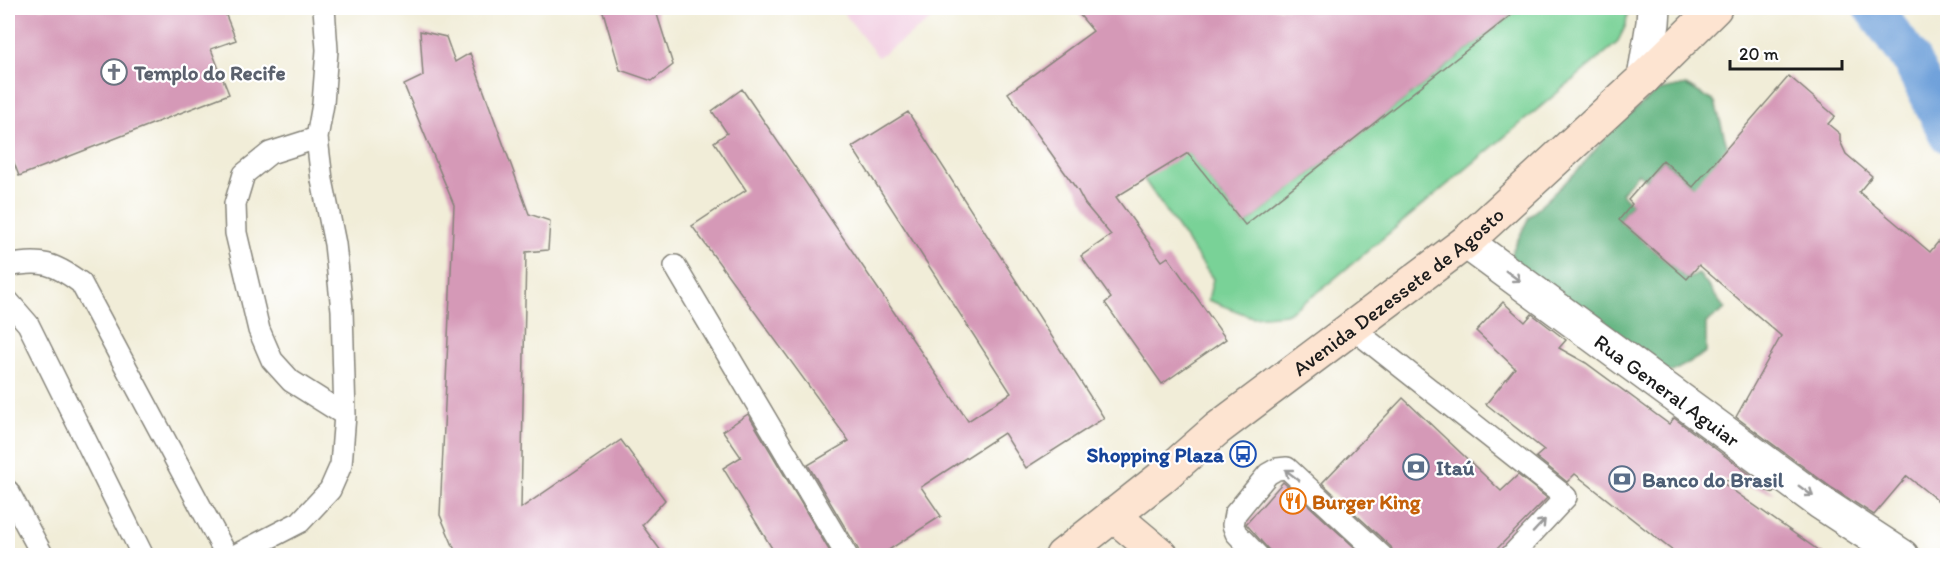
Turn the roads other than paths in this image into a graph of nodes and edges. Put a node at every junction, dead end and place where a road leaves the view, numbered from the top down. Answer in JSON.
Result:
{"nodes":[{"id":1,"x":324,"y":8,"type":"edge"},
{"id":2,"x":1654,"y":8,"type":"edge"},
{"id":3,"x":1715,"y":8,"type":"edge"},
{"id":4,"x":1644,"y":78,"type":"junction"},
{"id":5,"x":317,"y":138,"type":"junction"},
{"id":6,"x":1466,"y":242,"type":"junction"},
{"id":7,"x":8,"y":266,"type":"edge"},
{"id":8,"x":675,"y":266,"type":"dead end"},
{"id":9,"x":8,"y":301,"type":"edge"},
{"id":10,"x":1352,"y":328,"type":"junction"},
{"id":11,"x":345,"y":415,"type":"junction"},
{"id":12,"x":8,"y":490,"type":"edge"},
{"id":13,"x":1113,"y":515,"type":"junction"},
{"id":14,"x":43,"y":555,"type":"edge"},
{"id":15,"x":143,"y":555,"type":"edge"},
{"id":16,"x":227,"y":555,"type":"edge"},
{"id":17,"x":234,"y":555,"type":"edge"},
{"id":18,"x":847,"y":555,"type":"edge"},
{"id":19,"x":1062,"y":555,"type":"edge"},
{"id":20,"x":1162,"y":555,"type":"edge"},
{"id":21,"x":1258,"y":555,"type":"edge"},
{"id":22,"x":1382,"y":555,"type":"edge"},
{"id":23,"x":1511,"y":555,"type":"edge"},
{"id":24,"x":1902,"y":555,"type":"edge"}],
"edges":[{"from":1,"to":5,"type":"lane"},
{"from":2,"to":4,"type":"street"},
{"from":3,"to":4,"type":"main road","name":"Avenida Dezessete de Agosto"},
{"from":4,"to":6,"type":"main road","name":"Avenida Dezessete de Agosto"},
{"from":5,"to":11,"type":"lane"},
{"from":5,"to":11,"type":"lane"},
{"from":6,"to":10,"type":"main road","name":"Avenida Dezessete de Agosto"},
{"from":6,"to":24,"type":"street","name":"Rua General Aguiar","one_way":true},
{"from":7,"to":16,"type":"lane"},
{"from":8,"to":18,"type":"lane"},
{"from":9,"to":15,"type":"lane"},
{"from":10,"to":13,"type":"main road","name":"Avenida Dezessete de Agosto"},
{"from":23,"to":10,"type":"lane","one_way":true},
{"from":11,"to":17,"type":"lane"},
{"from":12,"to":14,"type":"lane"},
{"from":13,"to":19,"type":"main road","name":"Avenida Dezessete de Agosto"},
{"from":13,"to":20,"type":"main road"},
{"from":22,"to":21,"type":"lane","one_way":true}]}
